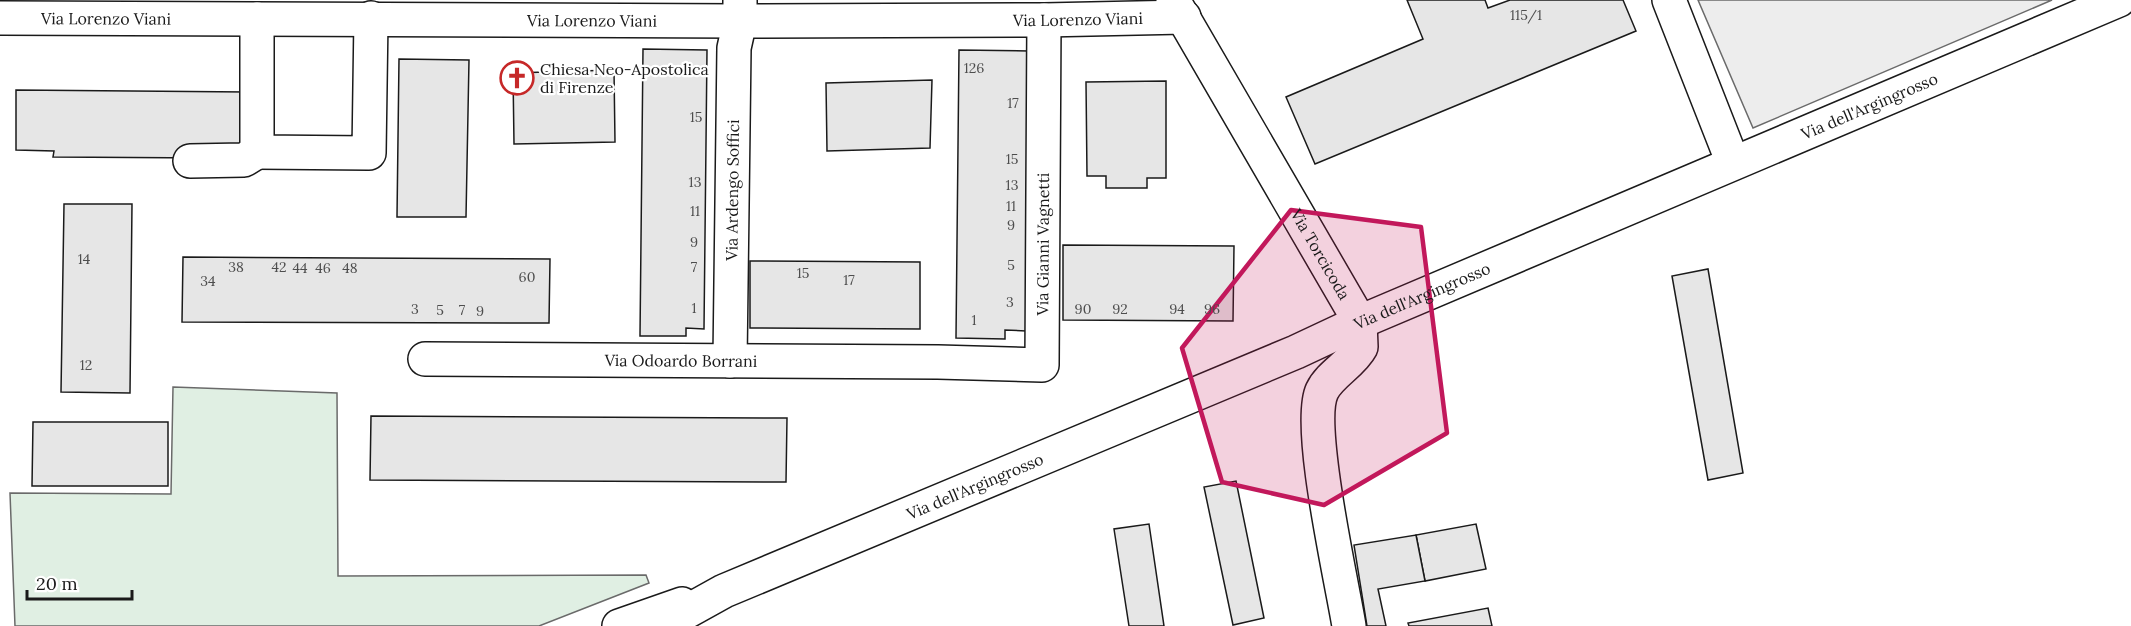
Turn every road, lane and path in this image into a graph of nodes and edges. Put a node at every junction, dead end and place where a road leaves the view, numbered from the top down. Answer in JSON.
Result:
{"nodes":[{"id":1,"x":1669,"y":0,"type":"edge"},
{"id":2,"x":2119,"y":0,"type":"edge"},
{"id":3,"x":1179,"y":9,"type":"edge"},
{"id":4,"x":566,"y":10,"type":"edge"},
{"id":5,"x":740,"y":10,"type":"edge"},
{"id":6,"x":0,"y":18,"type":"edge"},
{"id":7,"x":257,"y":18,"type":"junction"},
{"id":8,"x":370,"y":18,"type":"junction"},
{"id":9,"x":1044,"y":20,"type":"junction"},
{"id":10,"x":256,"y":152,"type":"junction"},
{"id":11,"x":190,"y":161,"type":"dead end"},
{"id":12,"x":1733,"y":163,"type":"junction"},
{"id":13,"x":1360,"y":322,"type":"junction"},
{"id":14,"x":425,"y":359,"type":"dead end"},
{"id":15,"x":730,"y":361,"type":"junction"},
{"id":16,"x":938,"y":362,"type":"joint"},
{"id":17,"x":724,"y":591,"type":"junction"},
{"id":18,"x":619,"y":626,"type":"edge"},
{"id":19,"x":662,"y":626,"type":"edge"},
{"id":20,"x":1349,"y":626,"type":"edge"}],
"edges":[{"from":1,"to":12,"type":"street"},
{"from":2,"to":12,"type":"street","name":"Via dell'Argingrosso"},
{"from":3,"to":9,"type":"street","name":"Via Lorenzo Viani"},
{"from":3,"to":13,"type":"street","name":"Via Torcicoda"},
{"from":4,"to":5,"type":"street","name":"Via Lorenzo Viani"},
{"from":4,"to":8,"type":"street","name":"Via Lorenzo Viani"},
{"from":5,"to":9,"type":"street","name":"Via Lorenzo Viani"},
{"from":5,"to":15,"type":"street","name":"Via Ardengo Soffici"},
{"from":6,"to":7,"type":"street","name":"Via Lorenzo Viani"},
{"from":7,"to":8,"type":"street","name":"Via Lorenzo Viani"},
{"from":7,"to":10,"type":"street"},
{"from":8,"to":10,"type":"street"},
{"from":9,"to":16,"type":"street","name":"Via Gianni Vagnetti"},
{"from":10,"to":11,"type":"street"},
{"from":12,"to":13,"type":"street","name":"Via dell'Argingrosso"},
{"from":13,"to":17,"type":"street","name":"Via dell'Argingrosso"},
{"from":13,"to":20,"type":"street"},
{"from":14,"to":15,"type":"street","name":"Via Odoardo Borrani"},
{"from":15,"to":16,"type":"street","name":"Via Odoardo Borrani"},
{"from":17,"to":18,"type":"street","name":"Via dell'Argingrosso"},
{"from":17,"to":19,"type":"street","name":"Via dell'Argingrosso"}]}
